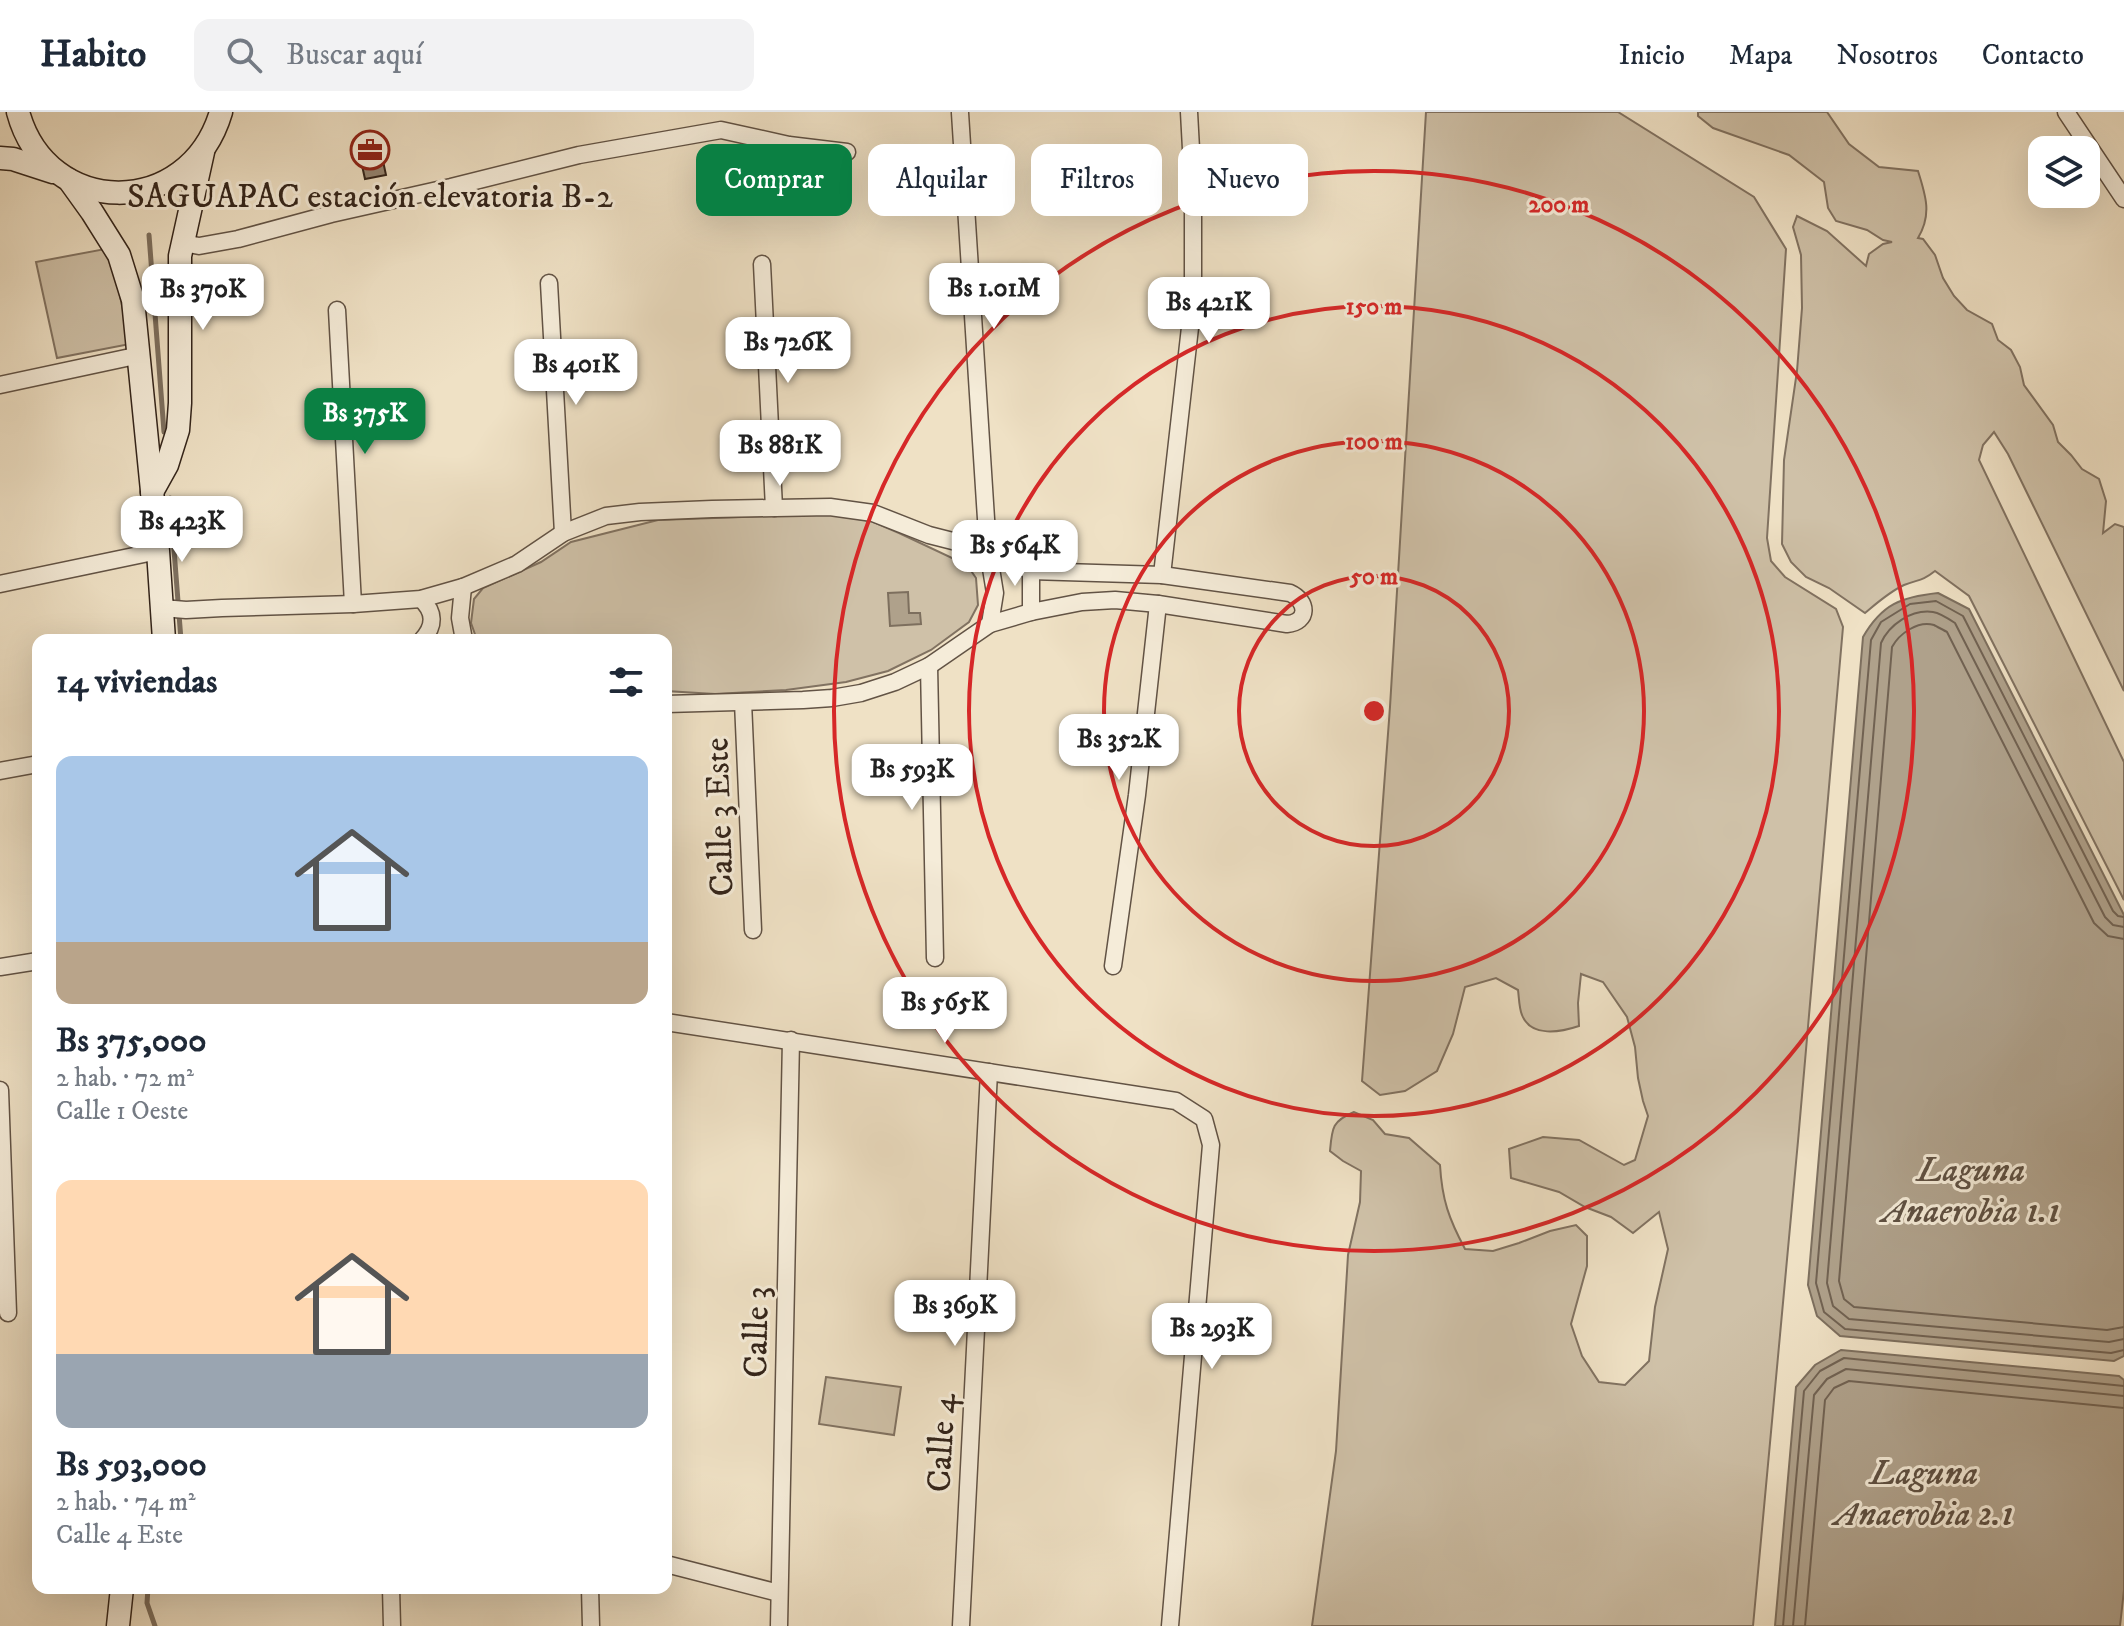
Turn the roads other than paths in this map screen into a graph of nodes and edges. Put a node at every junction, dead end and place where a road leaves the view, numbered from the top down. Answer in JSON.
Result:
{"nodes":[{"id":1,"x":18,"y":112,"type":"edge"},
{"id":2,"x":221,"y":112,"type":"edge"},
{"id":3,"x":1189,"y":112,"type":"edge"},
{"id":4,"x":2066,"y":112,"type":"edge"},
{"id":5,"x":960,"y":113,"type":"edge"},
{"id":6,"x":784,"y":144,"type":"edge"},
{"id":7,"x":203,"y":152,"type":"junction"},
{"id":8,"x":0,"y":158,"type":"edge"},
{"id":9,"x":64,"y":177,"type":"junction"},
{"id":10,"x":2124,"y":199,"type":"edge"},
{"id":11,"x":183,"y":243,"type":"junction"},
{"id":12,"x":762,"y":264,"type":"dead end"},
{"id":13,"x":549,"y":283,"type":"dead end"},
{"id":14,"x":337,"y":310,"type":"dead end"},
{"id":15,"x":140,"y":355,"type":"junction"},
{"id":16,"x":0,"y":385,"type":"edge"},
{"id":17,"x":152,"y":492,"type":"junction"},
{"id":18,"x":774,"y":508,"type":"junction"},
{"id":19,"x":563,"y":533,"type":"junction"},
{"id":20,"x":988,"y":550,"type":"junction"},
{"id":21,"x":158,"y":551,"type":"junction"},
{"id":22,"x":1031,"y":571,"type":"junction"},
{"id":23,"x":1162,"y":575,"type":"junction"},
{"id":24,"x":0,"y":584,"type":"edge"},
{"id":25,"x":463,"y":587,"type":"junction"},
{"id":26,"x":421,"y":599,"type":"junction"},
{"id":27,"x":353,"y":604,"type":"junction"},
{"id":28,"x":1158,"y":604,"type":"junction"},
{"id":29,"x":174,"y":609,"type":"junction"},
{"id":30,"x":1031,"y":612,"type":"junction"},
{"id":31,"x":990,"y":624,"type":"junction"},
{"id":32,"x":166,"y":634,"type":"edge"},
{"id":33,"x":428,"y":634,"type":"edge"},
{"id":34,"x":463,"y":634,"type":"edge"},
{"id":35,"x":929,"y":666,"type":"junction"},
{"id":36,"x":743,"y":702,"type":"junction"},
{"id":37,"x":672,"y":704,"type":"edge"},
{"id":38,"x":32,"y":765,"type":"edge"},
{"id":39,"x":0,"y":771,"type":"edge"},
{"id":40,"x":753,"y":930,"type":"dead end"},
{"id":41,"x":935,"y":958,"type":"dead end"},
{"id":42,"x":32,"y":962,"type":"edge"},
{"id":43,"x":1113,"y":966,"type":"dead end"},
{"id":44,"x":0,"y":967,"type":"edge"},
{"id":45,"x":672,"y":1023,"type":"edge"},
{"id":46,"x":791,"y":1040,"type":"junction"},
{"id":47,"x":989,"y":1072,"type":"junction"},
{"id":48,"x":0,"y":1090,"type":"edge"},
{"id":49,"x":8,"y":1313,"type":"dead end"},
{"id":50,"x":672,"y":1566,"type":"edge"},
{"id":51,"x":779,"y":1593,"type":"junction"},
{"id":52,"x":121,"y":1594,"type":"edge"},
{"id":53,"x":391,"y":1594,"type":"edge"},
{"id":54,"x":590,"y":1594,"type":"edge"},
{"id":55,"x":118,"y":1626,"type":"edge"},
{"id":56,"x":392,"y":1626,"type":"edge"},
{"id":57,"x":591,"y":1626,"type":"edge"},
{"id":58,"x":779,"y":1626,"type":"edge"},
{"id":59,"x":961,"y":1626,"type":"edge"},
{"id":60,"x":1170,"y":1626,"type":"edge"}],
"edges":[{"from":1,"to":9,"type":"street"},
{"from":2,"to":7,"type":"street"},
{"from":3,"to":23,"type":"street"},
{"from":4,"to":10,"type":"street"},
{"from":5,"to":20,"type":"street"},
{"from":6,"to":11,"type":"street"},
{"from":7,"to":9,"type":"street"},
{"from":7,"to":11,"type":"street"},
{"from":8,"to":9,"type":"street"},
{"from":9,"to":15,"type":"street"},
{"from":11,"to":17,"type":"street"},
{"from":12,"to":18,"type":"street"},
{"from":13,"to":19,"type":"street"},
{"from":14,"to":27,"type":"street"},
{"from":15,"to":16,"type":"street"},
{"from":15,"to":17,"type":"street"},
{"from":17,"to":21,"type":"street"},
{"from":18,"to":19,"type":"street"},
{"from":18,"to":20,"type":"street"},
{"from":19,"to":25,"type":"street"},
{"from":20,"to":22,"type":"street"},
{"from":20,"to":31,"type":"street"},
{"from":21,"to":24,"type":"street"},
{"from":21,"to":29,"type":"street"},
{"from":22,"to":23,"type":"street"},
{"from":22,"to":30,"type":"street"},
{"from":23,"to":28,"type":"street"},
{"from":25,"to":26,"type":"street"},
{"from":25,"to":34,"type":"street"},
{"from":26,"to":27,"type":"street"},
{"from":26,"to":33,"type":"street"},
{"from":27,"to":29,"type":"street"},
{"from":28,"to":30,"type":"street"},
{"from":28,"to":43,"type":"street"},
{"from":29,"to":32,"type":"street"},
{"from":30,"to":31,"type":"street"},
{"from":31,"to":35,"type":"street"},
{"from":35,"to":36,"type":"street"},
{"from":35,"to":41,"type":"street"},
{"from":36,"to":37,"type":"street"},
{"from":36,"to":40,"type":"street","name":"Calle 3 Este"},
{"from":38,"to":39,"type":"street"},
{"from":42,"to":44,"type":"street"},
{"from":45,"to":46,"type":"street"},
{"from":46,"to":47,"type":"street"},
{"from":46,"to":51,"type":"street","name":"Calle 3"},
{"from":47,"to":59,"type":"street","name":"Calle 4"},
{"from":47,"to":60,"type":"street"},
{"from":48,"to":49,"type":"street"},
{"from":50,"to":51,"type":"street"},
{"from":51,"to":58,"type":"street","name":"Calle 3"},
{"from":52,"to":55,"type":"street"},
{"from":53,"to":56,"type":"street"},
{"from":54,"to":57,"type":"street"}]}
